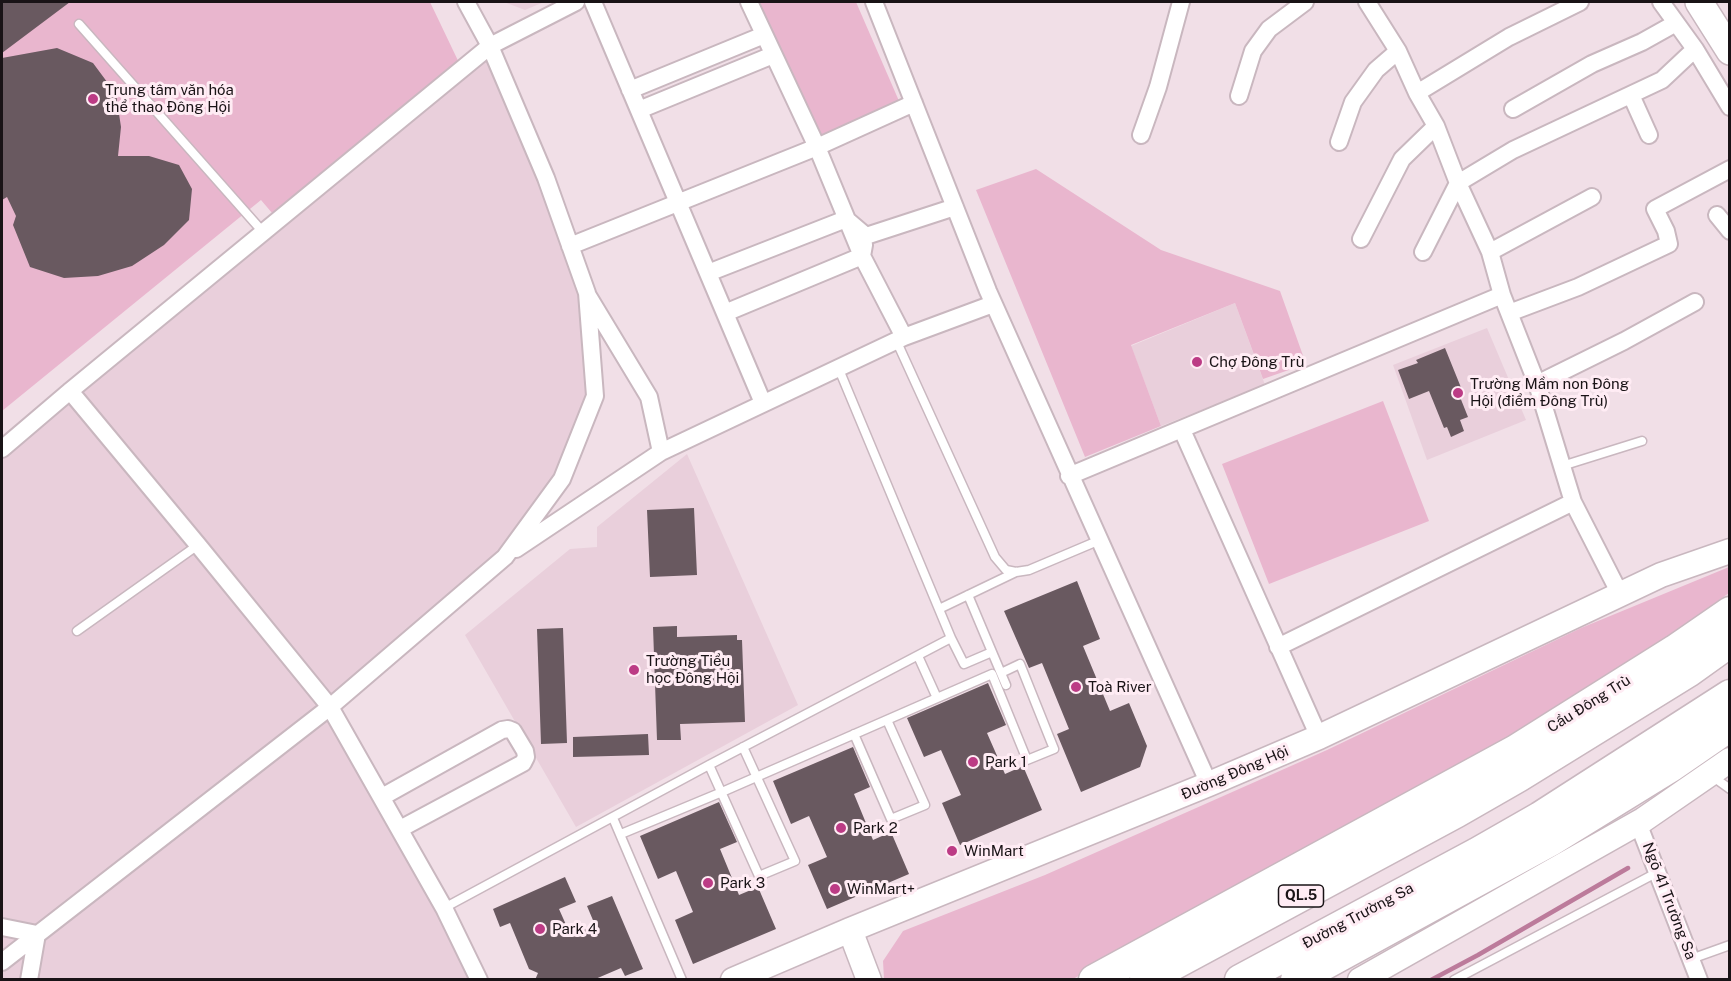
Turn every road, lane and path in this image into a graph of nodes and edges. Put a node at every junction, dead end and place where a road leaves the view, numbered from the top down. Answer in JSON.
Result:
{"nodes":[{"id":1,"x":466,"y":2,"type":"edge"},
{"id":2,"x":576,"y":2,"type":"edge"},
{"id":3,"x":593,"y":2,"type":"edge"},
{"id":4,"x":749,"y":2,"type":"edge"},
{"id":5,"x":874,"y":2,"type":"edge"},
{"id":6,"x":1182,"y":2,"type":"edge"},
{"id":7,"x":1305,"y":2,"type":"edge"},
{"id":8,"x":1367,"y":2,"type":"edge"},
{"id":9,"x":1581,"y":2,"type":"edge"},
{"id":10,"x":1661,"y":2,"type":"edge"},
{"id":11,"x":1699,"y":2,"type":"edge"},
{"id":12,"x":1676,"y":23,"type":"junction"},
{"id":13,"x":79,"y":24,"type":"dead end"},
{"id":14,"x":764,"y":35,"type":"junction"},
{"id":15,"x":490,"y":46,"type":"junction"},
{"id":16,"x":1695,"y":49,"type":"junction"},
{"id":17,"x":1398,"y":51,"type":"junction"},
{"id":18,"x":1730,"y":51,"type":"edge"},
{"id":19,"x":772,"y":55,"type":"junction"},
{"id":20,"x":630,"y":90,"type":"junction"},
{"id":21,"x":1418,"y":93,"type":"junction"},
{"id":22,"x":1631,"y":95,"type":"junction"},
{"id":23,"x":1239,"y":96,"type":"dead end"},
{"id":24,"x":914,"y":103,"type":"junction"},
{"id":25,"x":1730,"y":107,"type":"edge"},
{"id":26,"x":1513,"y":109,"type":"dead end"},
{"id":27,"x":639,"y":110,"type":"junction"},
{"id":28,"x":1436,"y":126,"type":"junction"},
{"id":29,"x":1141,"y":135,"type":"dead end"},
{"id":30,"x":1649,"y":135,"type":"dead end"},
{"id":31,"x":1338,"y":142,"type":"dead end"},
{"id":32,"x":817,"y":147,"type":"junction"},
{"id":33,"x":1730,"y":169,"type":"edge"},
{"id":34,"x":1458,"y":183,"type":"junction"},
{"id":35,"x":1593,"y":197,"type":"dead end"},
{"id":36,"x":677,"y":201,"type":"junction"},
{"id":37,"x":955,"y":207,"type":"junction"},
{"id":38,"x":1717,"y":215,"type":"dead end"},
{"id":39,"x":846,"y":219,"type":"junction"},
{"id":40,"x":1730,"y":231,"type":"edge"},
{"id":41,"x":263,"y":232,"type":"junction"},
{"id":42,"x":866,"y":236,"type":"junction"},
{"id":43,"x":1361,"y":239,"type":"dead end"},
{"id":44,"x":570,"y":246,"type":"junction"},
{"id":45,"x":1423,"y":252,"type":"dead end"},
{"id":46,"x":1490,"y":252,"type":"junction"},
{"id":47,"x":862,"y":256,"type":"junction"},
{"id":48,"x":708,"y":273,"type":"junction"},
{"id":49,"x":586,"y":293,"type":"junction"},
{"id":50,"x":1502,"y":295,"type":"junction"},
{"id":51,"x":1695,"y":302,"type":"dead end"},
{"id":52,"x":993,"y":304,"type":"junction"},
{"id":53,"x":725,"y":313,"type":"junction"},
{"id":54,"x":1509,"y":313,"type":"junction"},
{"id":55,"x":900,"y":338,"type":"junction"},
{"id":56,"x":838,"y":367,"type":"junction"},
{"id":57,"x":1537,"y":384,"type":"junction"},
{"id":58,"x":70,"y":391,"type":"junction"},
{"id":59,"x":763,"y":403,"type":"junction"},
{"id":60,"x":1182,"y":430,"type":"junction"},
{"id":61,"x":1642,"y":441,"type":"dead end"},
{"id":62,"x":2,"y":449,"type":"edge"},
{"id":63,"x":661,"y":452,"type":"junction"},
{"id":64,"x":1562,"y":466,"type":"junction"},
{"id":65,"x":1070,"y":476,"type":"junction"},
{"id":66,"x":1573,"y":502,"type":"junction"},
{"id":67,"x":1100,"y":540,"type":"junction"},
{"id":68,"x":198,"y":545,"type":"junction"},
{"id":69,"x":1730,"y":551,"type":"edge"},
{"id":70,"x":505,"y":557,"type":"junction"},
{"id":71,"x":1016,"y":572,"type":"junction"},
{"id":72,"x":1620,"y":594,"type":"junction"},
{"id":73,"x":969,"y":595,"type":"junction"},
{"id":74,"x":939,"y":609,"type":"junction"},
{"id":75,"x":1730,"y":612,"type":"edge"},
{"id":76,"x":77,"y":631,"type":"dead end"},
{"id":77,"x":951,"y":638,"type":"junction"},
{"id":78,"x":1730,"y":642,"type":"edge"},
{"id":79,"x":1278,"y":647,"type":"junction"},
{"id":80,"x":992,"y":652,"type":"junction"},
{"id":81,"x":918,"y":656,"type":"junction"},
{"id":82,"x":1001,"y":673,"type":"junction"},
{"id":83,"x":1006,"y":686,"type":"dead end"},
{"id":84,"x":1730,"y":695,"type":"edge"},
{"id":85,"x":937,"y":698,"type":"junction"},
{"id":86,"x":330,"y":707,"type":"junction"},
{"id":87,"x":887,"y":720,"type":"junction"},
{"id":88,"x":1730,"y":726,"type":"edge"},
{"id":89,"x":854,"y":734,"type":"junction"},
{"id":90,"x":1318,"y":737,"type":"junction"},
{"id":91,"x":743,"y":747,"type":"junction"},
{"id":92,"x":1730,"y":760,"type":"edge"},
{"id":93,"x":709,"y":765,"type":"junction"},
{"id":94,"x":1710,"y":774,"type":"junction"},
{"id":95,"x":757,"y":777,"type":"junction"},
{"id":96,"x":1209,"y":784,"type":"junction"},
{"id":97,"x":1730,"y":789,"type":"edge"},
{"id":98,"x":722,"y":792,"type":"junction"},
{"id":99,"x":382,"y":796,"type":"junction"},
{"id":100,"x":1450,"y":801,"type":"junction"},
{"id":101,"x":613,"y":818,"type":"junction"},
{"id":102,"x":1638,"y":823,"type":"junction"},
{"id":103,"x":400,"y":829,"type":"junction"},
{"id":104,"x":621,"y":834,"type":"junction"},
{"id":105,"x":1483,"y":864,"type":"junction"},
{"id":106,"x":1658,"y":872,"type":"junction"},
{"id":107,"x":444,"y":908,"type":"junction"},
{"id":108,"x":2,"y":927,"type":"edge"},
{"id":109,"x":850,"y":930,"type":"junction"},
{"id":110,"x":36,"y":934,"type":"junction"},
{"id":111,"x":1730,"y":945,"type":"edge"},
{"id":112,"x":1691,"y":959,"type":"junction"},
{"id":113,"x":2,"y":962,"type":"edge"},
{"id":114,"x":29,"y":980,"type":"edge"},
{"id":115,"x":479,"y":980,"type":"edge"},
{"id":116,"x":682,"y":980,"type":"edge"},
{"id":117,"x":733,"y":980,"type":"edge"},
{"id":118,"x":869,"y":980,"type":"edge"},
{"id":119,"x":1094,"y":980,"type":"edge"},
{"id":120,"x":1145,"y":980,"type":"edge"},
{"id":121,"x":1240,"y":980,"type":"edge"},
{"id":122,"x":1296,"y":980,"type":"edge"},
{"id":123,"x":1360,"y":980,"type":"edge"},
{"id":124,"x":1454,"y":980,"type":"edge"},
{"id":125,"x":1699,"y":980,"type":"edge"}],
"edges":[{"from":1,"to":15,"type":"street"},
{"from":2,"to":15,"type":"street"},
{"from":3,"to":20,"type":"street"},
{"from":4,"to":14,"type":"street"},
{"from":5,"to":24,"type":"street"},
{"from":6,"to":29,"type":"street"},
{"from":7,"to":23,"type":"street"},
{"from":8,"to":17,"type":"street"},
{"from":9,"to":21,"type":"street"},
{"from":10,"to":12,"type":"street"},
{"from":11,"to":18,"type":"main road"},
{"from":12,"to":16,"type":"street"},
{"from":12,"to":26,"type":"street"},
{"from":13,"to":41,"type":"lane"},
{"from":14,"to":19,"type":"street"},
{"from":14,"to":20,"type":"street"},
{"from":15,"to":41,"type":"street"},
{"from":15,"to":44,"type":"street"},
{"from":16,"to":22,"type":"street"},
{"from":16,"to":25,"type":"street"},
{"from":17,"to":21,"type":"street"},
{"from":17,"to":31,"type":"street"},
{"from":19,"to":27,"type":"street"},
{"from":19,"to":32,"type":"street"},
{"from":20,"to":27,"type":"street"},
{"from":21,"to":28,"type":"street"},
{"from":22,"to":30,"type":"street"},
{"from":22,"to":34,"type":"street"},
{"from":24,"to":32,"type":"street"},
{"from":24,"to":37,"type":"street"},
{"from":27,"to":36,"type":"street"},
{"from":28,"to":34,"type":"street"},
{"from":28,"to":43,"type":"street"},
{"from":32,"to":36,"type":"street"},
{"from":32,"to":39,"type":"street"},
{"from":33,"to":54,"type":"street"},
{"from":34,"to":45,"type":"street"},
{"from":34,"to":46,"type":"street"},
{"from":35,"to":46,"type":"street"},
{"from":36,"to":44,"type":"street"},
{"from":36,"to":48,"type":"street"},
{"from":37,"to":42,"type":"street"},
{"from":37,"to":52,"type":"street"},
{"from":38,"to":40,"type":"street"},
{"from":39,"to":42,"type":"street"},
{"from":39,"to":47,"type":"street"},
{"from":39,"to":48,"type":"street"},
{"from":41,"to":58,"type":"street"},
{"from":42,"to":47,"type":"street"},
{"from":44,"to":49,"type":"street"},
{"from":46,"to":50,"type":"street"},
{"from":47,"to":53,"type":"street"},
{"from":47,"to":55,"type":"street"},
{"from":48,"to":53,"type":"street"},
{"from":49,"to":63,"type":"street"},
{"from":49,"to":70,"type":"street"},
{"from":50,"to":54,"type":"street"},
{"from":50,"to":60,"type":"street"},
{"from":51,"to":57,"type":"street"},
{"from":52,"to":55,"type":"street"},
{"from":52,"to":65,"type":"street"},
{"from":53,"to":59,"type":"street"},
{"from":54,"to":57,"type":"street"},
{"from":55,"to":56,"type":"street"},
{"from":55,"to":71,"type":"lane"},
{"from":56,"to":59,"type":"street"},
{"from":56,"to":74,"type":"lane"},
{"from":57,"to":64,"type":"street"},
{"from":58,"to":62,"type":"street"},
{"from":58,"to":68,"type":"street"},
{"from":59,"to":63,"type":"street"},
{"from":60,"to":65,"type":"street"},
{"from":60,"to":79,"type":"street"},
{"from":61,"to":64,"type":"lane"},
{"from":63,"to":70,"type":"street"},
{"from":64,"to":66,"type":"street"},
{"from":65,"to":67,"type":"street"},
{"from":66,"to":72,"type":"street"},
{"from":66,"to":79,"type":"street"},
{"from":67,"to":71,"type":"lane"},
{"from":67,"to":96,"type":"street"},
{"from":68,"to":76,"type":"lane"},
{"from":68,"to":86,"type":"street"},
{"from":69,"to":72,"type":"street","name":"Đường Đông Hội"},
{"from":70,"to":86,"type":"street"},
{"from":71,"to":73,"type":"lane"},
{"from":72,"to":90,"type":"street","name":"Đường Đông Hội"},
{"from":73,"to":74,"type":"lane"},
{"from":73,"to":80,"type":"lane"},
{"from":74,"to":77,"type":"lane"},
{"from":75,"to":100,"type":"highway","name":"Cầu Đông Trù","number":"QL.5"},
{"from":77,"to":80,"type":"lane"},
{"from":77,"to":81,"type":"lane"},
{"from":78,"to":100,"type":"highway","name":"Cầu Đông Trù","number":"QL.5"},
{"from":79,"to":90,"type":"street"},
{"from":80,"to":82,"type":"lane"},
{"from":81,"to":85,"type":"lane"},
{"from":81,"to":91,"type":"lane"},
{"from":82,"to":83,"type":"lane"},
{"from":82,"to":85,"type":"lane"},
{"from":84,"to":105,"type":"highway"},
{"from":85,"to":87,"type":"lane"},
{"from":86,"to":99,"type":"street"},
{"from":86,"to":110,"type":"street"},
{"from":87,"to":89,"type":"lane"},
{"from":87,"to":89,"type":"lane"},
{"from":88,"to":105,"type":"highway"},
{"from":89,"to":95,"type":"lane"},
{"from":90,"to":96,"type":"street","name":"Đường Đông Hội"},
{"from":91,"to":93,"type":"lane"},
{"from":91,"to":95,"type":"lane"},
{"from":92,"to":94,"type":"street"},
{"from":93,"to":98,"type":"lane"},
{"from":93,"to":101,"type":"lane"},
{"from":94,"to":97,"type":"lane"},
{"from":94,"to":102,"type":"street"},
{"from":95,"to":98,"type":"lane"},
{"from":95,"to":98,"type":"lane"},
{"from":96,"to":109,"type":"street","name":"Đường Đông Hội"},
{"from":98,"to":104,"type":"lane"},
{"from":99,"to":103,"type":"street"},
{"from":99,"to":103,"type":"street"},
{"from":100,"to":119,"type":"highway"},
{"from":100,"to":120,"type":"highway","number":"QL.5"},
{"from":101,"to":104,"type":"lane"},
{"from":101,"to":107,"type":"lane"},
{"from":102,"to":106,"type":"street","name":"Ngõ 41 Trường Sa"},
{"from":102,"to":123,"type":"street"},
{"from":103,"to":107,"type":"street"},
{"from":104,"to":116,"type":"lane"},
{"from":105,"to":121,"type":"highway","name":"Đường Trường Sa"},
{"from":105,"to":122,"type":"highway"},
{"from":106,"to":112,"type":"street","name":"Ngõ 41 Trường Sa"},
{"from":106,"to":124,"type":"lane"},
{"from":107,"to":115,"type":"street"},
{"from":108,"to":110,"type":"street"},
{"from":109,"to":117,"type":"street","name":"Đường Đông Hội"},
{"from":109,"to":118,"type":"street"},
{"from":110,"to":113,"type":"street"},
{"from":110,"to":114,"type":"street"},
{"from":111,"to":112,"type":"lane"},
{"from":112,"to":125,"type":"street","name":"Ngõ 41 Trường Sa"}]}
